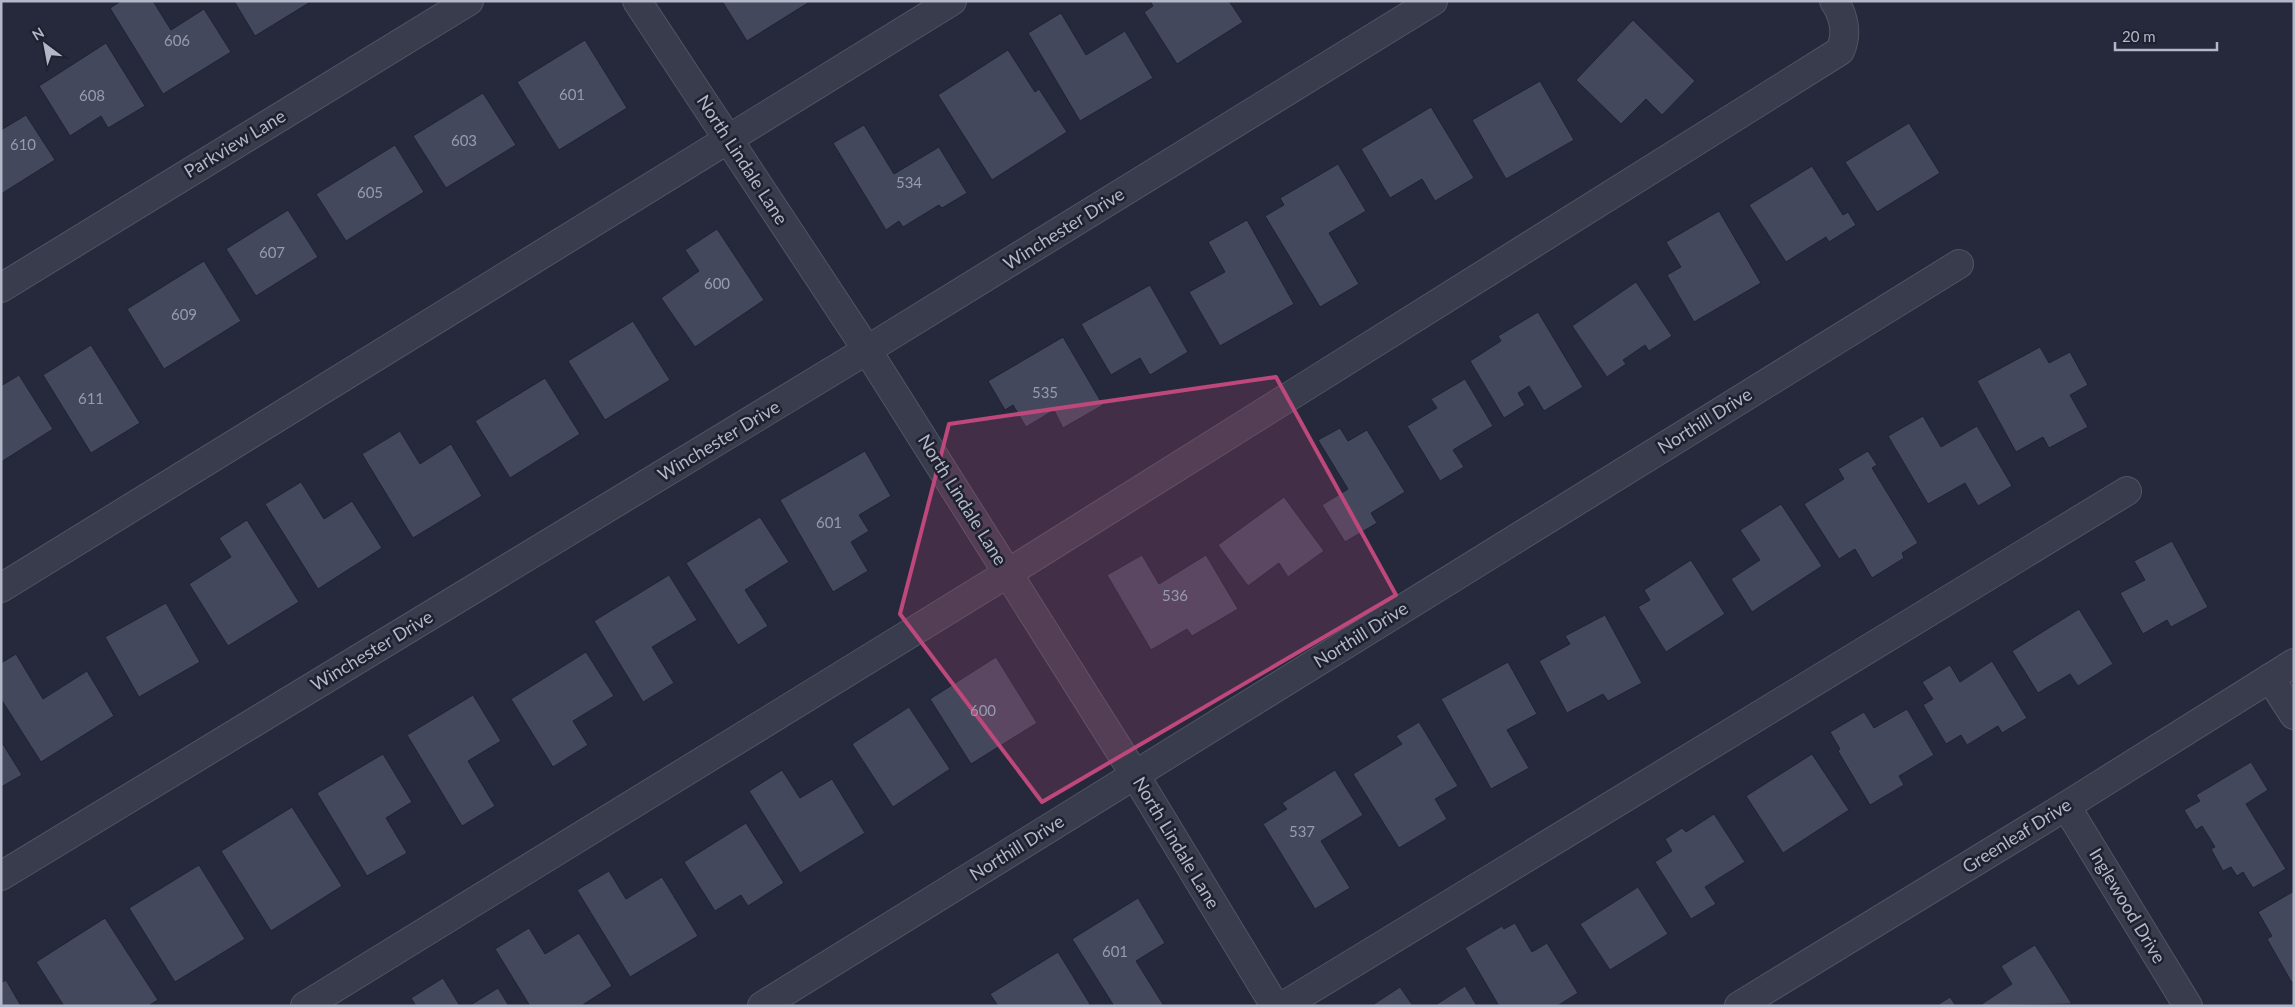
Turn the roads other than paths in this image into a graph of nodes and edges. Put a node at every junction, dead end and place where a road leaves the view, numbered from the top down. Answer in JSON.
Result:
{"nodes":[{"id":1,"x":469,"y":1,"type":"edge"},
{"id":2,"x":637,"y":1,"type":"edge"},
{"id":3,"x":952,"y":1,"type":"edge"},
{"id":4,"x":1434,"y":1,"type":"edge"},
{"id":5,"x":1834,"y":1,"type":"edge"},
{"id":6,"x":728,"y":140,"type":"junction"},
{"id":7,"x":1959,"y":264,"type":"dead end"},
{"id":8,"x":1,"y":288,"type":"edge"},
{"id":9,"x":867,"y":350,"type":"junction"},
{"id":10,"x":2127,"y":491,"type":"dead end"},
{"id":11,"x":1008,"y":573,"type":"junction"},
{"id":12,"x":1,"y":588,"type":"edge"},
{"id":13,"x":2294,"y":663,"type":"edge"},
{"id":14,"x":2270,"y":678,"type":"junction"},
{"id":15,"x":2294,"y":715,"type":"edge"},
{"id":16,"x":1135,"y":775,"type":"junction"},
{"id":17,"x":2066,"y":806,"type":"junction"},
{"id":18,"x":1,"y":876,"type":"edge"},
{"id":19,"x":305,"y":1006,"type":"edge"},
{"id":20,"x":762,"y":1006,"type":"edge"},
{"id":21,"x":1275,"y":1006,"type":"edge"},
{"id":22,"x":1283,"y":1006,"type":"edge"},
{"id":23,"x":1739,"y":1006,"type":"edge"},
{"id":24,"x":2188,"y":1006,"type":"edge"}],
"edges":[{"from":1,"to":8,"type":"street","name":"Parkview Lane"},
{"from":2,"to":6,"type":"street","name":"North Lindale Lane"},
{"from":3,"to":6,"type":"street"},
{"from":4,"to":9,"type":"street","name":"Winchester Drive"},
{"from":5,"to":11,"type":"street"},
{"from":6,"to":9,"type":"street","name":"North Lindale Lane"},
{"from":6,"to":12,"type":"street"},
{"from":7,"to":16,"type":"street","name":"Northill Drive"},
{"from":9,"to":11,"type":"street","name":"North Lindale Lane"},
{"from":9,"to":18,"type":"street","name":"Winchester Drive"},
{"from":10,"to":22,"type":"street"},
{"from":11,"to":16,"type":"street","name":"North Lindale Lane"},
{"from":11,"to":19,"type":"street"},
{"from":13,"to":14,"type":"street","name":"Greenleaf Drive"},
{"from":14,"to":15,"type":"street"},
{"from":14,"to":17,"type":"street","name":"Greenleaf Drive"},
{"from":16,"to":20,"type":"street","name":"Northill Drive"},
{"from":16,"to":21,"type":"street","name":"North Lindale Lane"},
{"from":17,"to":23,"type":"street","name":"Greenleaf Drive"},
{"from":17,"to":24,"type":"street","name":"Inglewood Drive"}]}
